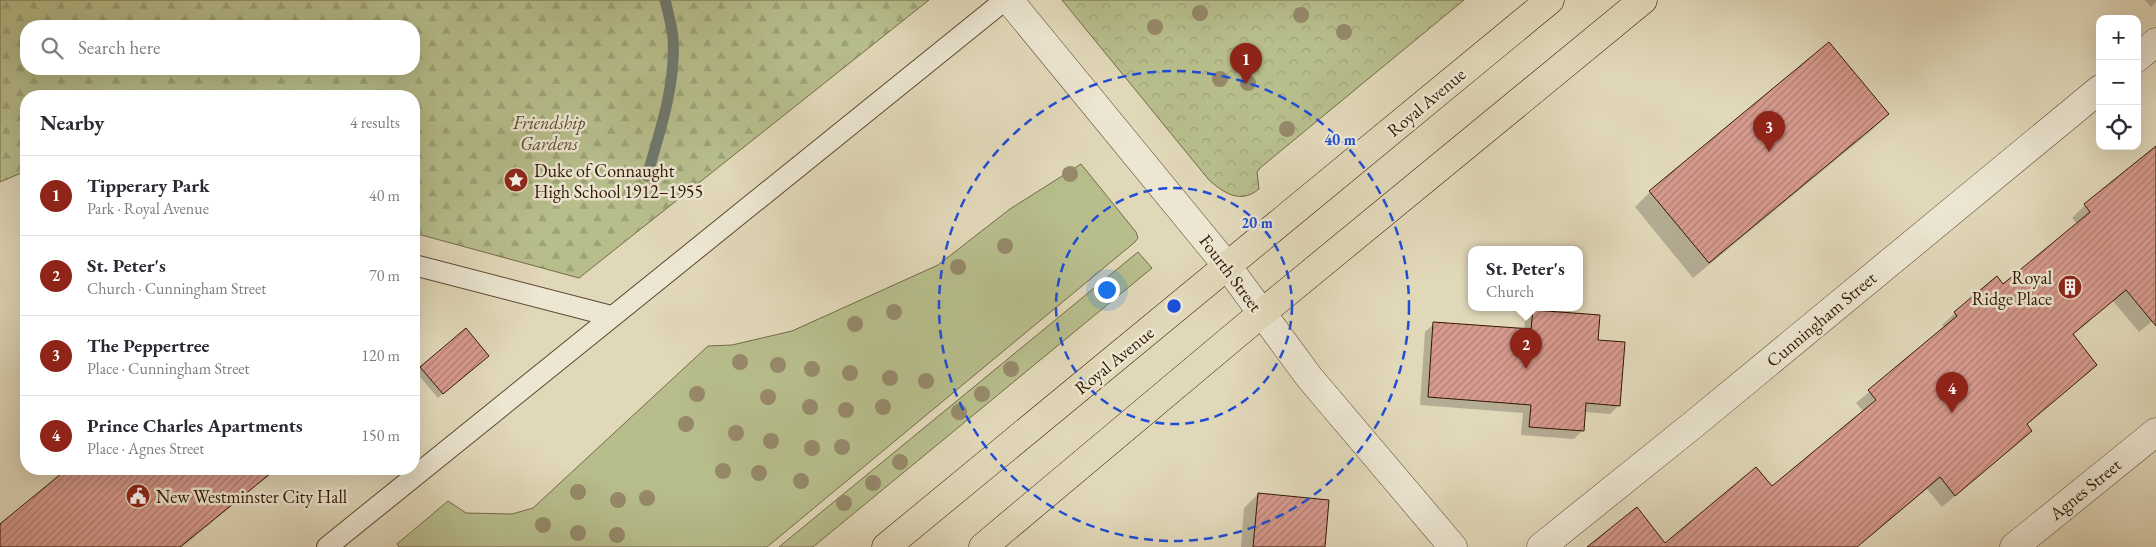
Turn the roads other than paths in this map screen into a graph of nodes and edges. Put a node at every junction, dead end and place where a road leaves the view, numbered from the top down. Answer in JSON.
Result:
{"nodes":[{"id":1,"x":1007,"y":0,"type":"edge"},
{"id":2,"x":1550,"y":0,"type":"edge"},
{"id":3,"x":1643,"y":0,"type":"edge"},
{"id":4,"x":2156,"y":42,"type":"edge"},
{"id":5,"x":2141,"y":55,"type":"edge"},
{"id":6,"x":2096,"y":92,"type":"edge"},
{"id":7,"x":420,"y":267,"type":"edge"},
{"id":8,"x":1228,"y":267,"type":"junction"},
{"id":9,"x":1262,"y":313,"type":"junction"},
{"id":10,"x":611,"y":316,"type":"junction"},
{"id":11,"x":2156,"y":432,"type":"edge"},
{"id":12,"x":420,"y":471,"type":"edge"},
{"id":13,"x":416,"y":475,"type":"edge"},
{"id":14,"x":327,"y":547,"type":"edge"},
{"id":15,"x":886,"y":547,"type":"edge"},
{"id":16,"x":983,"y":547,"type":"edge"},
{"id":17,"x":1453,"y":547,"type":"edge"},
{"id":18,"x":1541,"y":547,"type":"edge"},
{"id":19,"x":2014,"y":547,"type":"edge"}],
"edges":[{"from":1,"to":8,"type":"street","name":"Fourth Street"},
{"from":1,"to":10,"type":"lane"},
{"from":2,"to":8,"type":"main road","name":"Royal Avenue"},
{"from":3,"to":9,"type":"main road"},
{"from":4,"to":5,"type":"street"},
{"from":6,"to":18,"type":"street","name":"Cunningham Street"},
{"from":7,"to":10,"type":"lane"},
{"from":8,"to":9,"type":"street","name":"Fourth Street"},
{"from":8,"to":15,"type":"main road","name":"Royal Avenue"},
{"from":9,"to":16,"type":"main road"},
{"from":9,"to":17,"type":"street","name":"Fourth Street"},
{"from":10,"to":12,"type":"lane"},
{"from":11,"to":19,"type":"street","name":"Agnes Street"},
{"from":13,"to":14,"type":"lane"}]}
